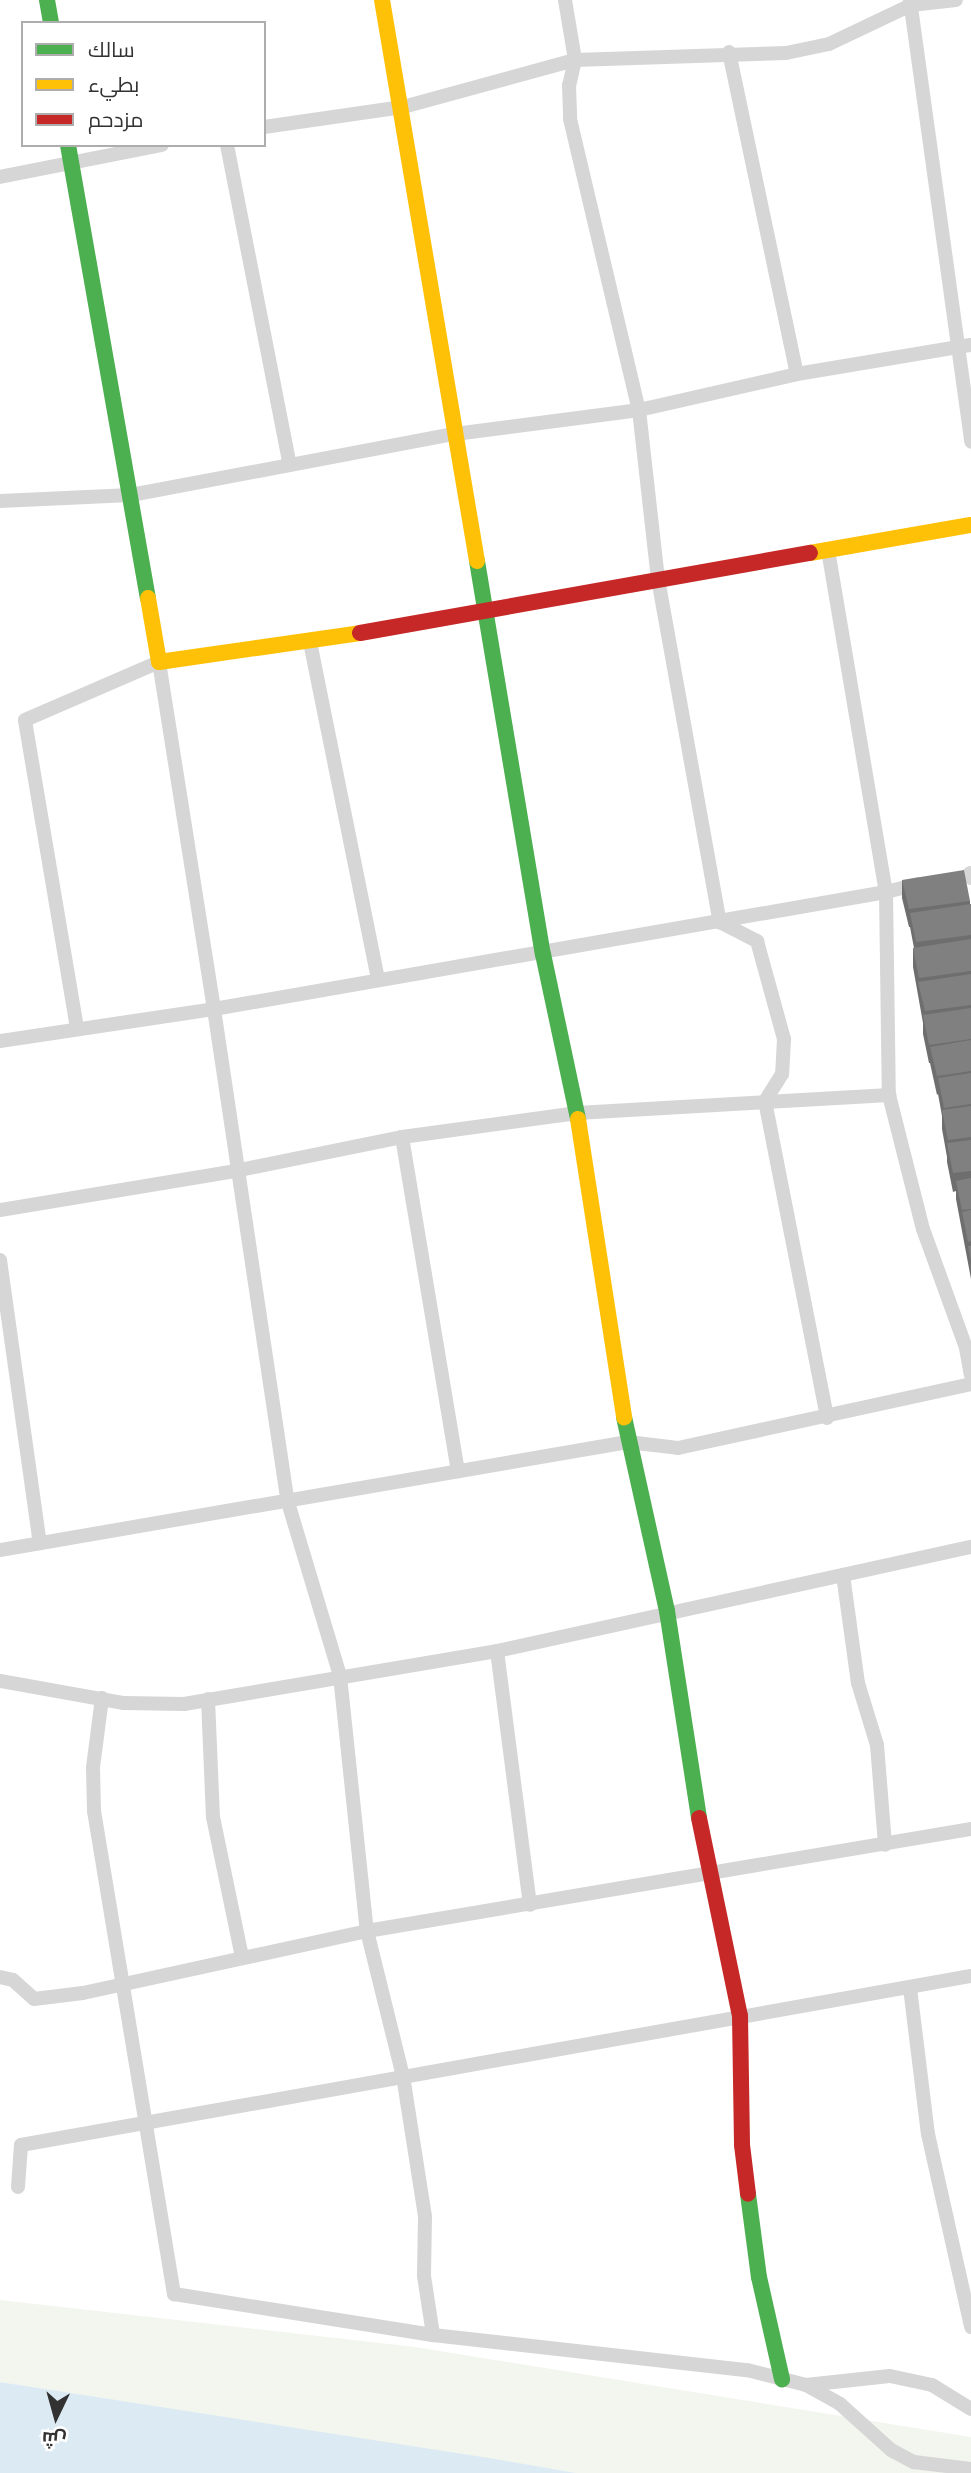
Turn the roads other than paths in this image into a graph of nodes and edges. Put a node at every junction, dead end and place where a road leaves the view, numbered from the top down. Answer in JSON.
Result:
{"nodes":[{"id":1,"x":47,"y":0,"type":"edge"},
{"id":2,"x":382,"y":0,"type":"edge"},
{"id":3,"x":565,"y":0,"type":"edge"},
{"id":4,"x":957,"y":0,"type":"edge"},
{"id":5,"x":911,"y":3,"type":"edge"},
{"id":6,"x":51,"y":21,"type":"edge"},
{"id":7,"x":729,"y":52,"type":"junction"},
{"id":8,"x":575,"y":60,"type":"junction"},
{"id":9,"x":403,"y":107,"type":"junction"},
{"id":10,"x":266,"y":127,"type":"edge"},
{"id":11,"x":68,"y":147,"type":"edge"},
{"id":12,"x":152,"y":147,"type":"edge"},
{"id":13,"x":227,"y":147,"type":"edge"},
{"id":14,"x":71,"y":164,"type":"junction"},
{"id":15,"x":0,"y":177,"type":"edge"},
{"id":16,"x":971,"y":345,"type":"edge"},
{"id":17,"x":955,"y":348,"type":"junction"},
{"id":18,"x":797,"y":374,"type":"junction"},
{"id":19,"x":639,"y":410,"type":"junction"},
{"id":20,"x":455,"y":434,"type":"junction"},
{"id":21,"x":971,"y":442,"type":"edge"},
{"id":22,"x":289,"y":462,"type":"junction"},
{"id":23,"x":131,"y":495,"type":"junction"},
{"id":24,"x":0,"y":501,"type":"edge"},
{"id":25,"x":971,"y":525,"type":"edge"},
{"id":26,"x":828,"y":551,"type":"junction"},
{"id":27,"x":658,"y":579,"type":"junction"},
{"id":28,"x":485,"y":610,"type":"junction"},
{"id":29,"x":310,"y":642,"type":"junction"},
{"id":30,"x":159,"y":662,"type":"junction"},
{"id":31,"x":934,"y":881,"type":"edge"},
{"id":32,"x":886,"y":892,"type":"junction"},
{"id":33,"x":720,"y":922,"type":"junction"},
{"id":34,"x":543,"y":954,"type":"junction"},
{"id":35,"x":378,"y":979,"type":"junction"},
{"id":36,"x":214,"y":1009,"type":"junction"},
{"id":37,"x":77,"y":1028,"type":"junction"},
{"id":38,"x":0,"y":1041,"type":"edge"},
{"id":39,"x":889,"y":1095,"type":"junction"},
{"id":40,"x":765,"y":1101,"type":"junction"},
{"id":41,"x":577,"y":1114,"type":"junction"},
{"id":42,"x":402,"y":1137,"type":"junction"},
{"id":43,"x":235,"y":1171,"type":"junction"},
{"id":44,"x":0,"y":1210,"type":"edge"},
{"id":45,"x":0,"y":1260,"type":"edge"},
{"id":46,"x":969,"y":1348,"type":"edge"},
{"id":47,"x":971,"y":1375,"type":"edge"},
{"id":48,"x":971,"y":1384,"type":"edge"},
{"id":49,"x":827,"y":1418,"type":"junction"},
{"id":50,"x":628,"y":1442,"type":"junction"},
{"id":51,"x":458,"y":1471,"type":"junction"},
{"id":52,"x":287,"y":1499,"type":"junction"},
{"id":53,"x":40,"y":1543,"type":"junction"},
{"id":54,"x":971,"y":1547,"type":"edge"},
{"id":55,"x":0,"y":1550,"type":"edge"},
{"id":56,"x":843,"y":1575,"type":"junction"},
{"id":57,"x":667,"y":1611,"type":"junction"},
{"id":58,"x":497,"y":1651,"type":"junction"},
{"id":59,"x":340,"y":1676,"type":"junction"},
{"id":60,"x":0,"y":1681,"type":"edge"},
{"id":61,"x":102,"y":1698,"type":"junction"},
{"id":62,"x":208,"y":1699,"type":"junction"},
{"id":63,"x":971,"y":1829,"type":"edge"},
{"id":64,"x":885,"y":1845,"type":"junction"},
{"id":65,"x":708,"y":1874,"type":"junction"},
{"id":66,"x":530,"y":1905,"type":"junction"},
{"id":67,"x":367,"y":1931,"type":"junction"},
{"id":68,"x":242,"y":1957,"type":"junction"},
{"id":69,"x":971,"y":1976,"type":"edge"},
{"id":70,"x":0,"y":1977,"type":"edge"},
{"id":71,"x":125,"y":1981,"type":"junction"},
{"id":72,"x":910,"y":1988,"type":"junction"},
{"id":73,"x":740,"y":2016,"type":"junction"},
{"id":74,"x":403,"y":2076,"type":"junction"},
{"id":75,"x":148,"y":2121,"type":"junction"},
{"id":76,"x":18,"y":2187,"type":"dead end"},
{"id":77,"x":971,"y":2326,"type":"edge"},
{"id":78,"x":433,"y":2335,"type":"junction"},
{"id":79,"x":782,"y":2379,"type":"junction"},
{"id":80,"x":806,"y":2385,"type":"junction"},
{"id":81,"x":971,"y":2410,"type":"edge"},
{"id":82,"x":971,"y":2469,"type":"edge"},
{"id":83,"x":930,"y":2470,"type":"edge"}],
"edges":[{"from":1,"to":6,"type":"street"},
{"from":2,"to":9,"type":"street"},
{"from":3,"to":8,"type":"street"},
{"from":4,"to":5,"type":"street"},
{"from":5,"to":7,"type":"street"},
{"from":5,"to":17,"type":"street"},
{"from":7,"to":8,"type":"street"},
{"from":7,"to":18,"type":"street"},
{"from":8,"to":9,"type":"street"},
{"from":8,"to":19,"type":"street"},
{"from":9,"to":10,"type":"street"},
{"from":9,"to":20,"type":"street"},
{"from":11,"to":14,"type":"street"},
{"from":12,"to":14,"type":"street"},
{"from":13,"to":22,"type":"street"},
{"from":14,"to":15,"type":"street"},
{"from":14,"to":23,"type":"street"},
{"from":16,"to":17,"type":"street"},
{"from":17,"to":18,"type":"street"},
{"from":17,"to":21,"type":"street"},
{"from":18,"to":19,"type":"street"},
{"from":19,"to":20,"type":"street"},
{"from":19,"to":27,"type":"street"},
{"from":20,"to":22,"type":"street"},
{"from":20,"to":28,"type":"street"},
{"from":22,"to":23,"type":"street"},
{"from":23,"to":24,"type":"street"},
{"from":23,"to":30,"type":"street"},
{"from":25,"to":26,"type":"street"},
{"from":26,"to":27,"type":"street"},
{"from":26,"to":32,"type":"street"},
{"from":27,"to":28,"type":"street"},
{"from":27,"to":33,"type":"street"},
{"from":28,"to":29,"type":"street"},
{"from":28,"to":34,"type":"street"},
{"from":29,"to":30,"type":"street"},
{"from":29,"to":35,"type":"street"},
{"from":30,"to":36,"type":"street"},
{"from":30,"to":37,"type":"street"},
{"from":31,"to":32,"type":"street"},
{"from":32,"to":33,"type":"street"},
{"from":32,"to":39,"type":"street"},
{"from":33,"to":34,"type":"street"},
{"from":33,"to":40,"type":"street"},
{"from":34,"to":35,"type":"street"},
{"from":34,"to":41,"type":"street"},
{"from":35,"to":36,"type":"street"},
{"from":36,"to":37,"type":"street"},
{"from":36,"to":43,"type":"street"},
{"from":37,"to":38,"type":"street"},
{"from":39,"to":40,"type":"street"},
{"from":39,"to":46,"type":"street"},
{"from":40,"to":41,"type":"street"},
{"from":40,"to":49,"type":"street"},
{"from":41,"to":42,"type":"street"},
{"from":41,"to":50,"type":"street"},
{"from":42,"to":43,"type":"street"},
{"from":42,"to":51,"type":"street"},
{"from":43,"to":44,"type":"street"},
{"from":43,"to":52,"type":"street"},
{"from":45,"to":53,"type":"street"},
{"from":46,"to":47,"type":"street"},
{"from":48,"to":49,"type":"street"},
{"from":49,"to":50,"type":"street"},
{"from":50,"to":51,"type":"street"},
{"from":50,"to":57,"type":"street"},
{"from":51,"to":52,"type":"street"},
{"from":52,"to":53,"type":"street"},
{"from":52,"to":59,"type":"street"},
{"from":53,"to":55,"type":"street"},
{"from":54,"to":56,"type":"street"},
{"from":56,"to":57,"type":"street"},
{"from":56,"to":64,"type":"street"},
{"from":57,"to":58,"type":"street"},
{"from":57,"to":65,"type":"street"},
{"from":58,"to":59,"type":"street"},
{"from":58,"to":66,"type":"street"},
{"from":59,"to":62,"type":"street"},
{"from":59,"to":67,"type":"street"},
{"from":60,"to":61,"type":"street"},
{"from":61,"to":62,"type":"street"},
{"from":61,"to":71,"type":"street"},
{"from":62,"to":68,"type":"street"},
{"from":63,"to":64,"type":"street"},
{"from":64,"to":65,"type":"street"},
{"from":65,"to":66,"type":"street"},
{"from":65,"to":73,"type":"street"},
{"from":66,"to":67,"type":"street"},
{"from":67,"to":68,"type":"street"},
{"from":67,"to":74,"type":"street"},
{"from":68,"to":71,"type":"street"},
{"from":69,"to":72,"type":"street"},
{"from":70,"to":71,"type":"street"},
{"from":71,"to":75,"type":"street"},
{"from":72,"to":73,"type":"street"},
{"from":72,"to":77,"type":"street"},
{"from":73,"to":74,"type":"street"},
{"from":73,"to":79,"type":"street"},
{"from":74,"to":75,"type":"street"},
{"from":74,"to":78,"type":"street"},
{"from":75,"to":76,"type":"street"},
{"from":75,"to":78,"type":"street"},
{"from":78,"to":79,"type":"street"},
{"from":79,"to":80,"type":"street"},
{"from":80,"to":81,"type":"street"},
{"from":80,"to":83,"type":"street"},
{"from":82,"to":83,"type":"street"}]}
